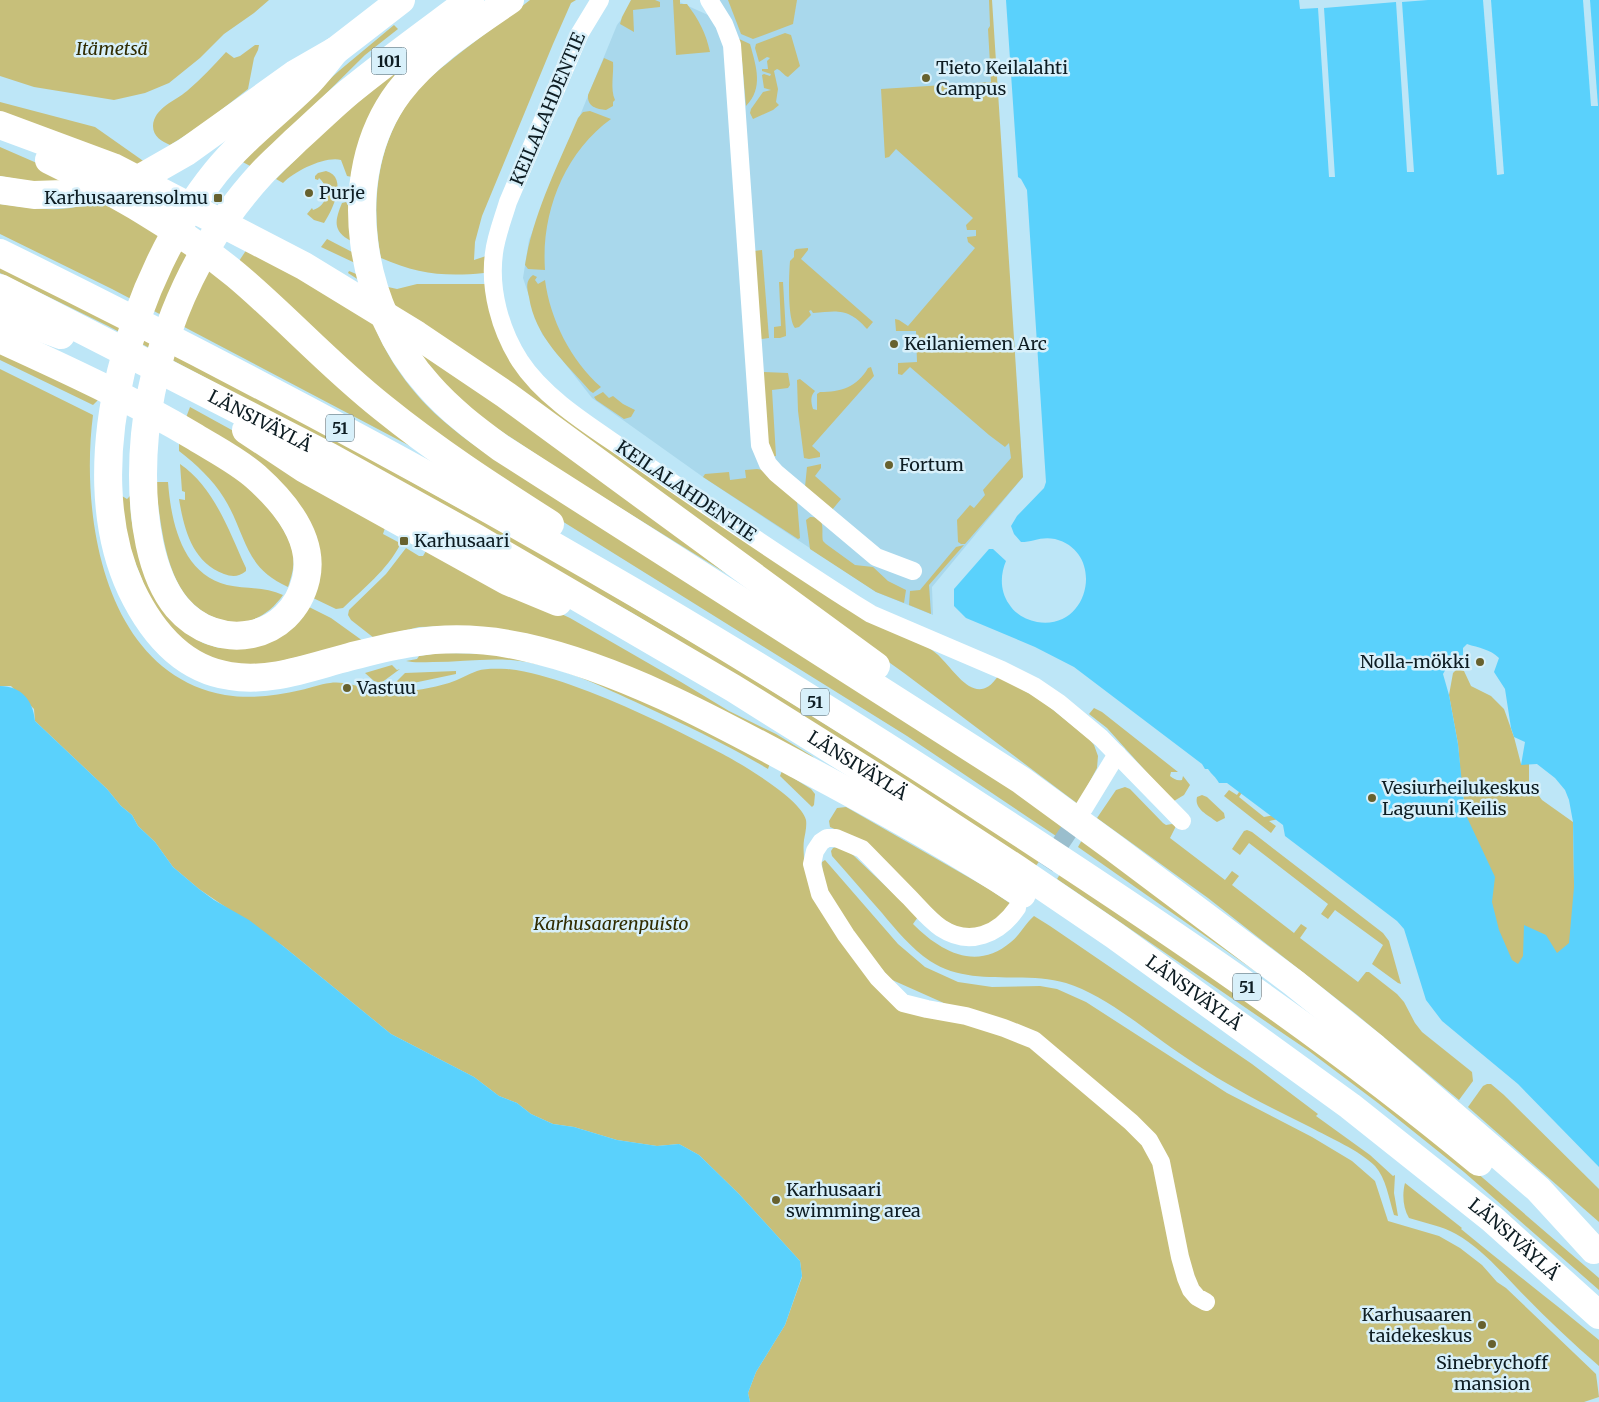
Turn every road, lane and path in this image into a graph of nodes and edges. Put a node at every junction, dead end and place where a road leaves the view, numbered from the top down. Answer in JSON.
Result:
{"nodes":[{"id":1,"x":400,"y":0,"type":"edge"},
{"id":2,"x":470,"y":0,"type":"edge"},
{"id":3,"x":510,"y":0,"type":"edge"},
{"id":4,"x":600,"y":0,"type":"edge"},
{"id":5,"x":709,"y":0,"type":"edge"},
{"id":6,"x":335,"y":51,"type":"junction"},
{"id":7,"x":0,"y":125,"type":"edge"},
{"id":8,"x":0,"y":138,"type":"edge"},
{"id":9,"x":0,"y":190,"type":"edge"},
{"id":10,"x":0,"y":254,"type":"edge"},
{"id":11,"x":0,"y":288,"type":"edge"},
{"id":12,"x":0,"y":313,"type":"edge"},
{"id":13,"x":0,"y":340,"type":"edge"},
{"id":14,"x":913,"y":572,"type":"dead end"},
{"id":15,"x":673,"y":616,"type":"junction"},
{"id":16,"x":649,"y":639,"type":"junction"},
{"id":17,"x":1117,"y":754,"type":"junction"},
{"id":18,"x":1021,"y":780,"type":"junction"},
{"id":19,"x":1084,"y":808,"type":"tunnel mouth"},
{"id":20,"x":1182,"y":822,"type":"dead end"},
{"id":21,"x":1017,"y":908,"type":"dead end"},
{"id":22,"x":1207,"y":1003,"type":"junction"},
{"id":23,"x":1596,"y":1252,"type":"edge"},
{"id":24,"x":1206,"y":1302,"type":"dead end"},
{"id":25,"x":1599,"y":1315,"type":"edge"}],
"edges":[{"from":1,"to":6,"type":"highway","number":"101"},
{"from":2,"to":13,"type":"highway","number":"101"},
{"from":3,"to":18,"type":"highway"},
{"from":4,"to":17,"type":"street","name":"KEILALAHDENTIE"},
{"from":5,"to":14,"type":"street"},
{"from":6,"to":9,"type":"highway"},
{"from":6,"to":22,"type":"highway"},
{"from":7,"to":18,"type":"highway"},
{"from":8,"to":15,"type":"highway"},
{"from":10,"to":15,"type":"highway","name":"LÄNSIVÄYLÄ","number":"51"},
{"from":11,"to":16,"type":"highway","name":"LÄNSIVÄYLÄ","number":"51"},
{"from":12,"to":16,"type":"highway"},
{"from":15,"to":23,"type":"highway","name":"LÄNSIVÄYLÄ","number":"51"},
{"from":16,"to":22,"type":"highway","name":"LÄNSIVÄYLÄ","number":"51"},
{"from":17,"to":19,"type":"street"},
{"from":17,"to":20,"type":"street","name":"KEILALAHDENTIE"},
{"from":18,"to":23,"type":"highway"},
{"from":21,"to":24,"type":"street"},
{"from":22,"to":25,"type":"highway","name":"LÄNSIVÄYLÄ","number":"51"}]}
